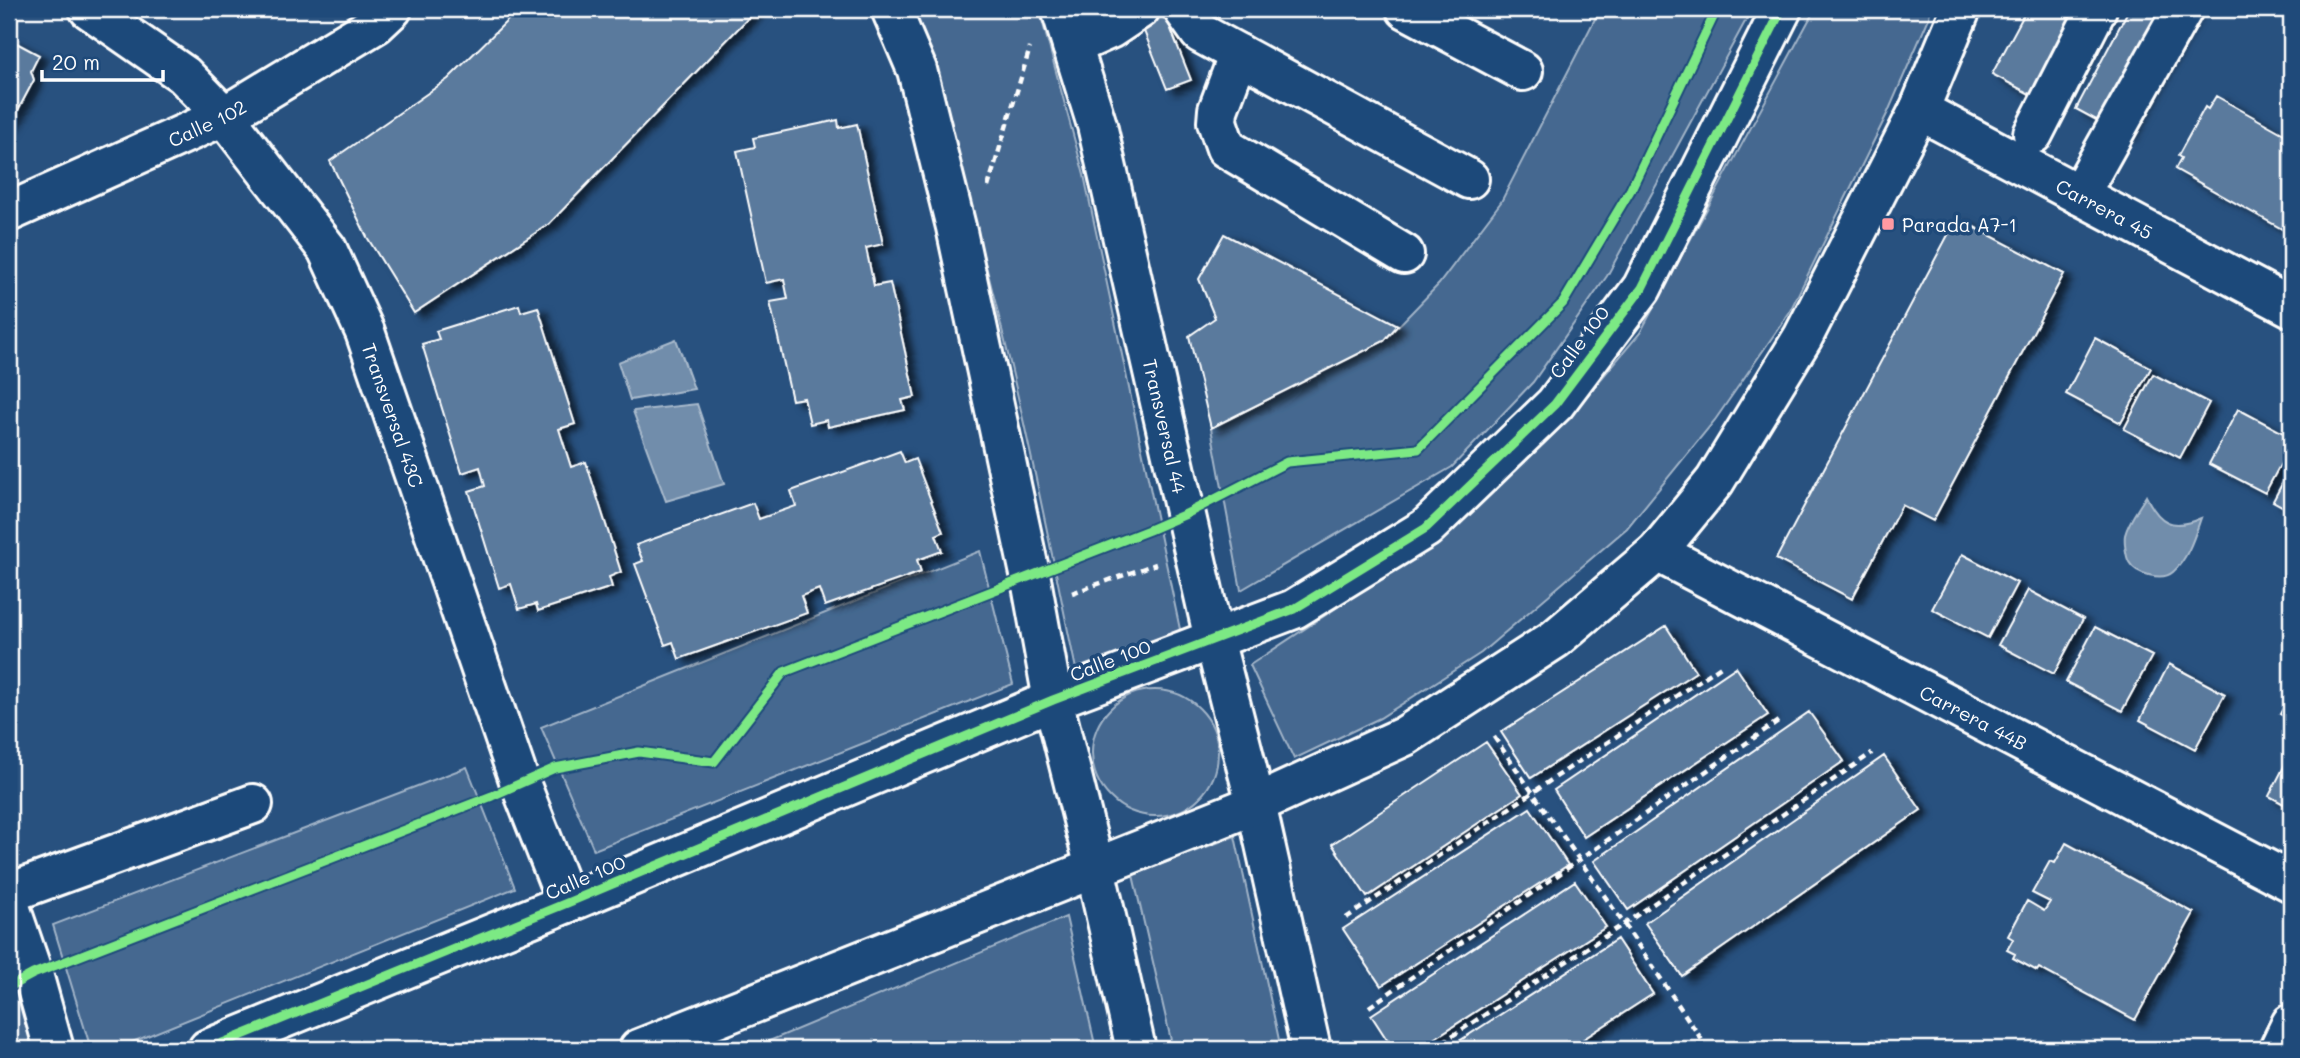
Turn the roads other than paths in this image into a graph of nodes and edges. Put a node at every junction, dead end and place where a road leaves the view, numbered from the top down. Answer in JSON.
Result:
{"nodes":[{"id":1,"x":89,"y":9,"type":"edge"},
{"id":2,"x":393,"y":9,"type":"edge"},
{"id":3,"x":891,"y":9,"type":"edge"},
{"id":4,"x":1060,"y":9,"type":"edge"},
{"id":5,"x":1140,"y":9,"type":"edge"},
{"id":6,"x":1183,"y":9,"type":"edge"},
{"id":7,"x":1406,"y":9,"type":"edge"},
{"id":8,"x":1782,"y":9,"type":"edge"},
{"id":9,"x":1961,"y":9,"type":"edge"},
{"id":10,"x":2097,"y":9,"type":"edge"},
{"id":11,"x":2183,"y":9,"type":"edge"},
{"id":12,"x":1055,"y":48,"type":"junction"},
{"id":13,"x":1239,"y":54,"type":"junction"},
{"id":14,"x":1523,"y":71,"type":"dead end"},
{"id":15,"x":1919,"y":110,"type":"junction"},
{"id":16,"x":224,"y":116,"type":"junction"},
{"id":17,"x":2033,"y":134,"type":"dead end"},
{"id":18,"x":1469,"y":179,"type":"dead end"},
{"id":19,"x":2079,"y":195,"type":"junction"},
{"id":20,"x":9,"y":212,"type":"edge"},
{"id":21,"x":1404,"y":254,"type":"dead end"},
{"id":22,"x":2291,"y":307,"type":"edge"},
{"id":23,"x":1657,"y":552,"type":"junction"},
{"id":24,"x":1214,"y":639,"type":"junction"},
{"id":25,"x":1053,"y":700,"type":"junction"},
{"id":26,"x":253,"y":804,"type":"dead end"},
{"id":27,"x":1256,"y":804,"type":"junction"},
{"id":28,"x":1095,"y":868,"type":"junction"},
{"id":29,"x":2291,"y":882,"type":"edge"},
{"id":30,"x":9,"y":893,"type":"edge"},
{"id":31,"x":567,"y":903,"type":"junction"},
{"id":32,"x":9,"y":904,"type":"edge"},
{"id":33,"x":2291,"y":1024,"type":"edge"},
{"id":34,"x":54,"y":1049,"type":"edge"},
{"id":35,"x":208,"y":1049,"type":"edge"},
{"id":36,"x":639,"y":1049,"type":"edge"},
{"id":37,"x":1136,"y":1049,"type":"edge"},
{"id":38,"x":1311,"y":1049,"type":"edge"},
{"id":39,"x":2279,"y":1049,"type":"edge"}],
"edges":[{"from":1,"to":16,"type":"street","name":"Transversal 43C"},
{"from":2,"to":16,"type":"street","name":"Calle 102"},
{"from":3,"to":25,"type":"street"},
{"from":4,"to":12,"type":"street","name":"Transversal 44"},
{"from":5,"to":12,"type":"street"},
{"from":6,"to":13,"type":"street"},
{"from":7,"to":14,"type":"street"},
{"from":8,"to":24,"type":"street","name":"Calle 100"},
{"from":9,"to":15,"type":"street"},
{"from":10,"to":17,"type":"street"},
{"from":11,"to":19,"type":"street"},
{"from":12,"to":24,"type":"street","name":"Transversal 44"},
{"from":13,"to":18,"type":"street"},
{"from":13,"to":21,"type":"street"},
{"from":15,"to":19,"type":"street","name":"Carrera 45"},
{"from":15,"to":23,"type":"street"},
{"from":16,"to":20,"type":"street","name":"Calle 102"},
{"from":16,"to":31,"type":"street","name":"Transversal 43C"},
{"from":19,"to":22,"type":"street","name":"Carrera 45"},
{"from":23,"to":27,"type":"street"},
{"from":23,"to":29,"type":"street","name":"Carrera 44B"},
{"from":24,"to":25,"type":"street","name":"Calle 100"},
{"from":24,"to":27,"type":"street","name":"Transversal 44"},
{"from":25,"to":28,"type":"street"},
{"from":25,"to":31,"type":"street","name":"Calle 100"},
{"from":26,"to":30,"type":"street"},
{"from":27,"to":28,"type":"street"},
{"from":27,"to":38,"type":"street","name":"Transversal 44"},
{"from":28,"to":36,"type":"street"},
{"from":28,"to":37,"type":"street"},
{"from":31,"to":35,"type":"street","name":"Calle 100"},
{"from":32,"to":34,"type":"street"},
{"from":33,"to":39,"type":"street"}]}
